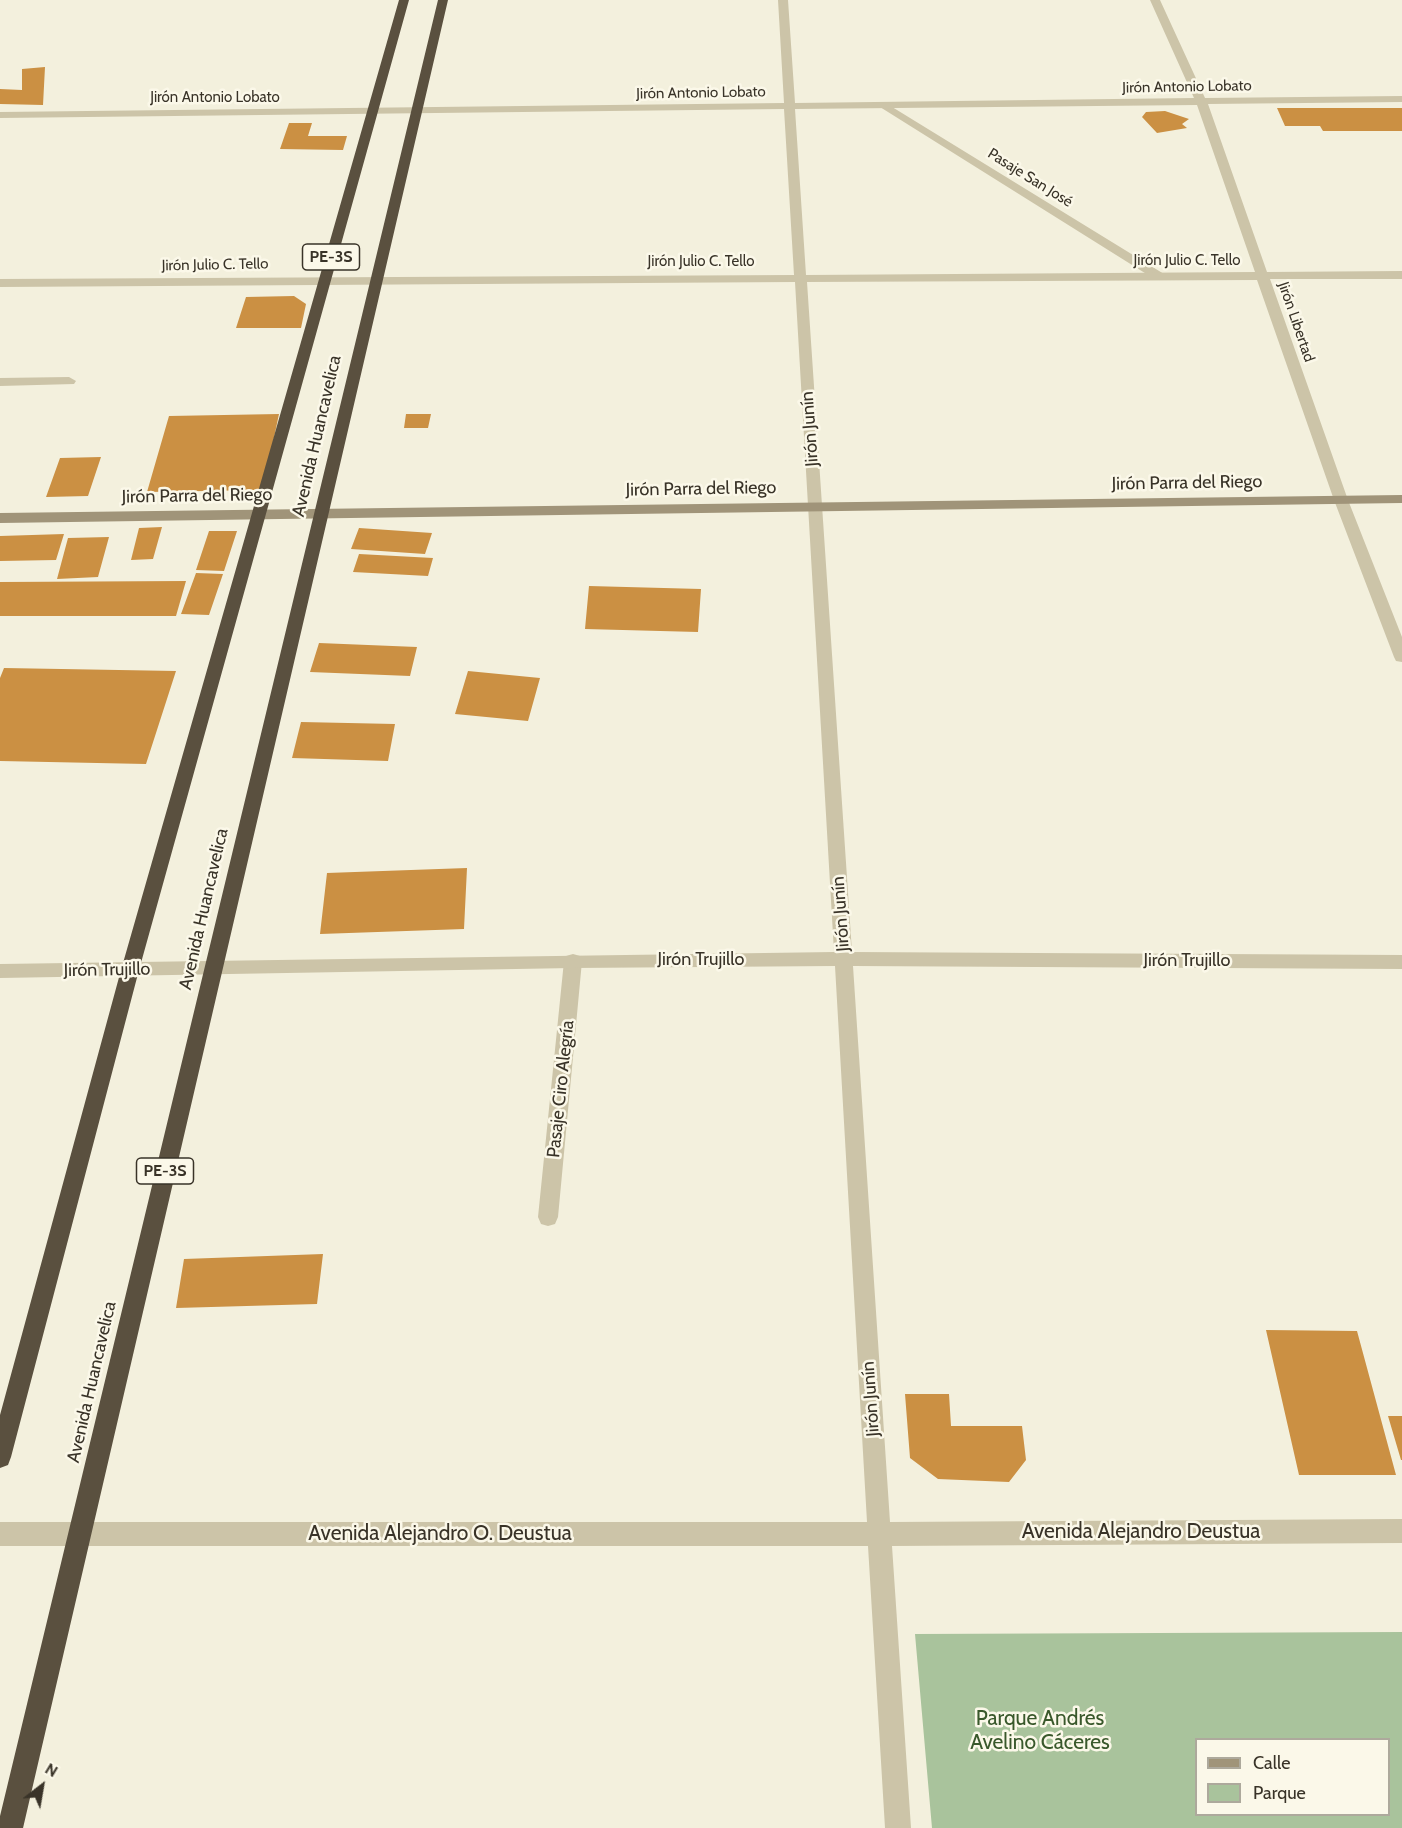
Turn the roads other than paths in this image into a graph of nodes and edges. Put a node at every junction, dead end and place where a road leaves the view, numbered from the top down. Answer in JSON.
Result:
{"nodes":[{"id":1,"x":404,"y":0,"type":"edge"},
{"id":2,"x":443,"y":0,"type":"edge"},
{"id":3,"x":783,"y":0,"type":"edge"},
{"id":4,"x":1155,"y":0,"type":"edge"},
{"id":5,"x":1402,"y":99,"type":"edge"},
{"id":6,"x":1201,"y":101,"type":"junction"},
{"id":7,"x":884,"y":105,"type":"junction"},
{"id":8,"x":790,"y":107,"type":"junction"},
{"id":9,"x":417,"y":111,"type":"junction"},
{"id":10,"x":372,"y":112,"type":"junction"},
{"id":11,"x":0,"y":115,"type":"edge"},
{"id":12,"x":1402,"y":275,"type":"edge"},
{"id":13,"x":1160,"y":277,"type":"junction"},
{"id":14,"x":800,"y":278,"type":"junction"},
{"id":15,"x":1263,"y":278,"type":"junction"},
{"id":16,"x":325,"y":280,"type":"junction"},
{"id":17,"x":377,"y":280,"type":"junction"},
{"id":18,"x":0,"y":283,"type":"edge"},
{"id":19,"x":69,"y":381,"type":"dead end"},
{"id":20,"x":0,"y":382,"type":"edge"},
{"id":21,"x":1402,"y":499,"type":"edge"},
{"id":22,"x":1341,"y":500,"type":"junction"},
{"id":23,"x":815,"y":507,"type":"junction"},
{"id":24,"x":258,"y":514,"type":"junction"},
{"id":25,"x":321,"y":514,"type":"junction"},
{"id":26,"x":0,"y":518,"type":"edge"},
{"id":27,"x":1402,"y":657,"type":"edge"},
{"id":28,"x":844,"y":959,"type":"junction"},
{"id":29,"x":573,"y":961,"type":"junction"},
{"id":30,"x":1402,"y":962,"type":"edge"},
{"id":31,"x":213,"y":969,"type":"junction"},
{"id":32,"x":130,"y":970,"type":"junction"},
{"id":33,"x":0,"y":971,"type":"edge"},
{"id":34,"x":548,"y":1218,"type":"dead end"},
{"id":35,"x":0,"y":1456,"type":"edge"},
{"id":36,"x":1402,"y":1531,"type":"edge"},
{"id":37,"x":79,"y":1533,"type":"junction"},
{"id":38,"x":0,"y":1534,"type":"edge"},
{"id":39,"x":879,"y":1534,"type":"junction"},
{"id":40,"x":10,"y":1828,"type":"edge"},
{"id":41,"x":898,"y":1828,"type":"edge"}],
"edges":[{"from":1,"to":10,"type":"highway","name":"Avenida Huancavelica","number":"PE-3S"},
{"from":2,"to":9,"type":"highway","name":"Avenida Huancavelica","number":"PE-3S"},
{"from":3,"to":8,"type":"street","name":"Jirón Junín"},
{"from":4,"to":6,"type":"street","name":"Jirón Libertad"},
{"from":5,"to":6,"type":"street","name":"Jirón Antonio Lobato"},
{"from":6,"to":7,"type":"street","name":"Jirón Antonio Lobato"},
{"from":6,"to":15,"type":"street","name":"Jirón Libertad"},
{"from":7,"to":8,"type":"street","name":"Jirón Antonio Lobato"},
{"from":7,"to":13,"type":"street","name":"Pasaje San José"},
{"from":8,"to":9,"type":"street","name":"Jirón Antonio Lobato"},
{"from":8,"to":14,"type":"street","name":"Jirón Junín"},
{"from":9,"to":10,"type":"street","name":"Jirón Antonio Lobato"},
{"from":9,"to":17,"type":"highway","name":"Avenida Huancavelica","number":"PE-3S"},
{"from":10,"to":11,"type":"street","name":"Jirón Antonio Lobato"},
{"from":10,"to":16,"type":"highway","name":"Avenida Huancavelica","number":"PE-3S"},
{"from":12,"to":15,"type":"street","name":"Jirón Julio C. Tello"},
{"from":13,"to":14,"type":"street","name":"Jirón Julio C. Tello"},
{"from":13,"to":15,"type":"street","name":"Jirón Julio C. Tello"},
{"from":14,"to":17,"type":"street","name":"Jirón Julio C. Tello"},
{"from":14,"to":23,"type":"street","name":"Jirón Junín"},
{"from":15,"to":22,"type":"street","name":"Jirón Libertad"},
{"from":16,"to":17,"type":"street","name":"Jirón Julio C. Tello"},
{"from":16,"to":18,"type":"street","name":"Jirón Julio C. Tello"},
{"from":16,"to":24,"type":"highway","name":"Avenida Huancavelica","number":"PE-3S"},
{"from":17,"to":25,"type":"highway","name":"Avenida Huancavelica","number":"PE-3S"},
{"from":19,"to":20,"type":"street"},
{"from":21,"to":22,"type":"street","name":"Jirón Parra del Riego"},
{"from":22,"to":23,"type":"street","name":"Jirón Parra del Riego"},
{"from":22,"to":27,"type":"street","name":"Jirón Libertad"},
{"from":23,"to":25,"type":"street","name":"Jirón Parra del Riego"},
{"from":23,"to":28,"type":"street","name":"Jirón Junín"},
{"from":24,"to":25,"type":"street","name":"Jirón Parra del Riego"},
{"from":24,"to":26,"type":"street","name":"Jirón Parra del Riego"},
{"from":24,"to":32,"type":"highway","name":"Avenida Huancavelica","number":"PE-3S"},
{"from":25,"to":31,"type":"highway","name":"Avenida Huancavelica","number":"PE-3S"},
{"from":28,"to":29,"type":"street","name":"Jirón Trujillo"},
{"from":28,"to":30,"type":"street","name":"Jirón Trujillo"},
{"from":28,"to":39,"type":"street","name":"Jirón Junín"},
{"from":29,"to":31,"type":"street","name":"Jirón Trujillo"},
{"from":29,"to":34,"type":"street","name":"Pasaje Ciro Alegría"},
{"from":31,"to":32,"type":"street","name":"Jirón Trujillo"},
{"from":31,"to":37,"type":"highway","name":"Avenida Huancavelica","number":"PE-3S"},
{"from":32,"to":33,"type":"street","name":"Jirón Trujillo"},
{"from":32,"to":35,"type":"highway","name":"Avenida Huancavelica","number":"PE-3S"},
{"from":36,"to":39,"type":"street","name":"Avenida Alejandro Deustua"},
{"from":37,"to":38,"type":"street","name":"Avenida Alejandro O. Deustua"},
{"from":37,"to":39,"type":"street","name":"Avenida Alejandro O. Deustua"},
{"from":37,"to":40,"type":"highway","name":"Avenida Huancavelica","number":"PE-3S"},
{"from":39,"to":41,"type":"street","name":"Jirón Junín"}]}
